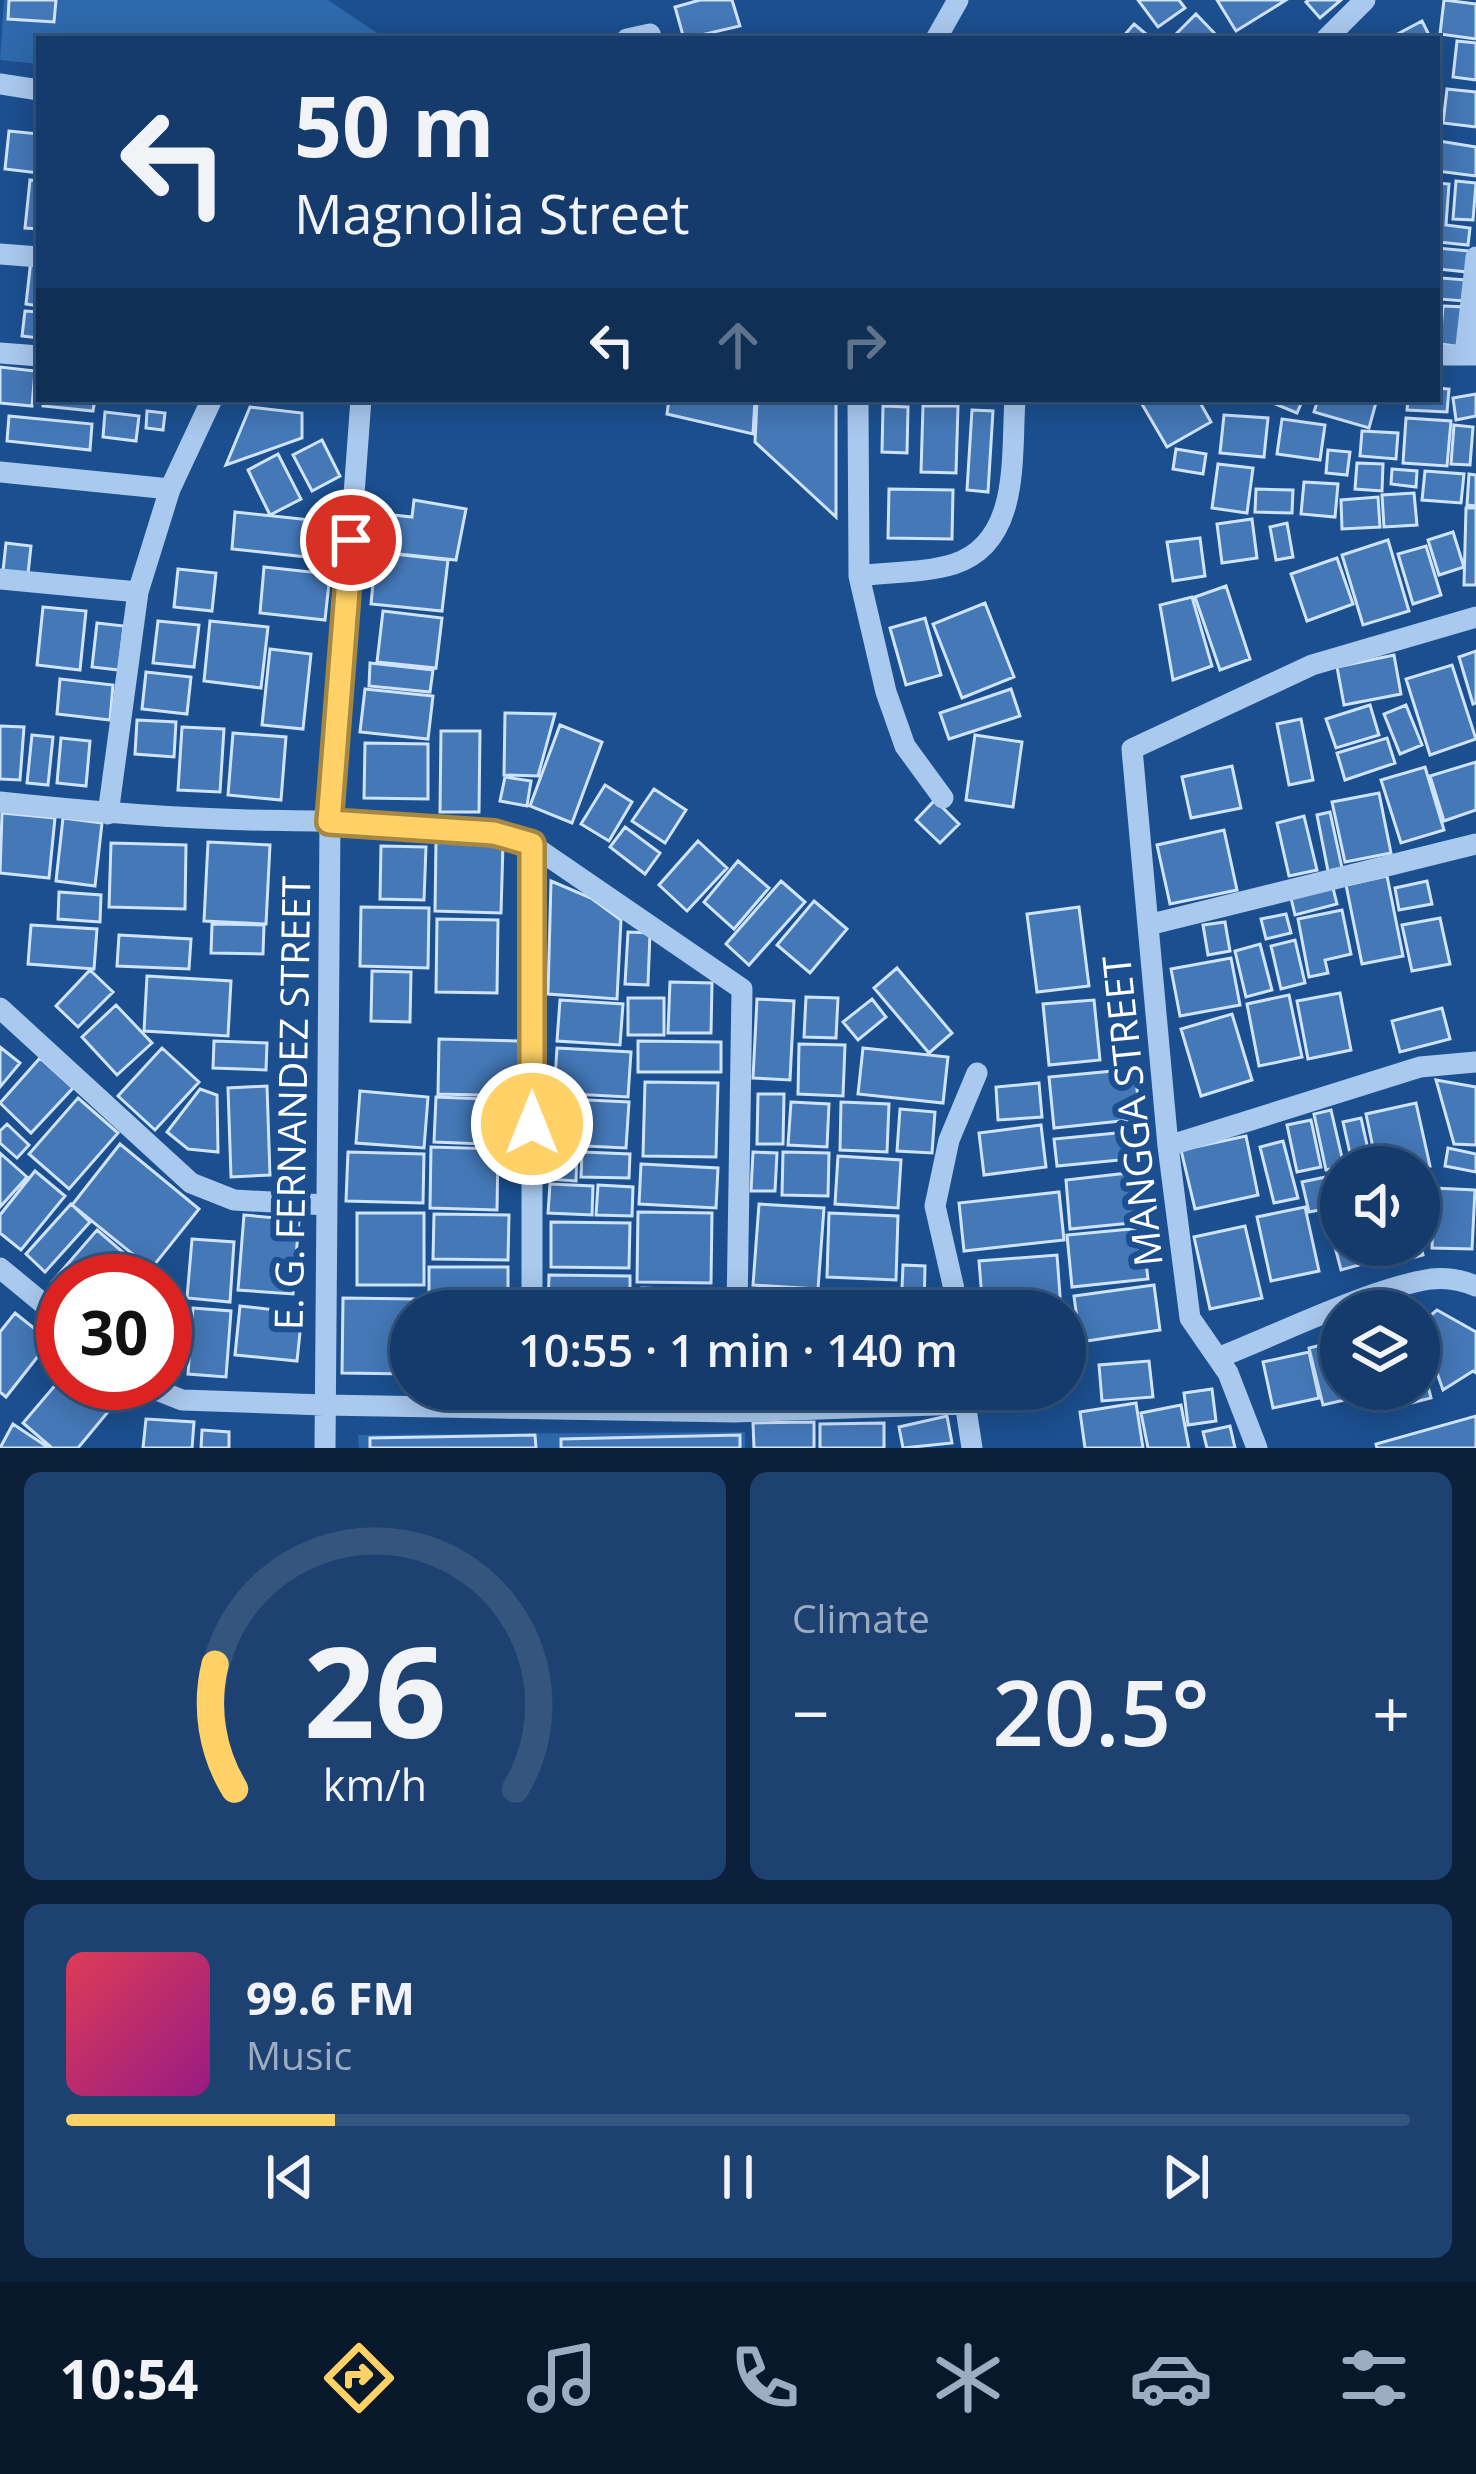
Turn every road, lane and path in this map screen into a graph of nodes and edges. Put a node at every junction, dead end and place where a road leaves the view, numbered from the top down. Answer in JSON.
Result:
{"nodes":[{"id":1,"x":958,"y":0,"type":"edge"},
{"id":2,"x":1365,"y":0,"type":"edge"},
{"id":3,"x":938,"y":36,"type":"edge"},
{"id":4,"x":1329,"y":36,"type":"edge"},
{"id":5,"x":0,"y":84,"type":"edge"},
{"id":6,"x":36,"y":90,"type":"edge"},
{"id":7,"x":0,"y":254,"type":"edge"},
{"id":8,"x":36,"y":257,"type":"edge"},
{"id":9,"x":1476,"y":257,"type":"edge"},
{"id":10,"x":0,"y":353,"type":"edge"},
{"id":11,"x":1470,"y":355,"type":"edge"},
{"id":12,"x":36,"y":356,"type":"edge"},
{"id":13,"x":211,"y":402,"type":"edge"},
{"id":14,"x":362,"y":402,"type":"edge"},
{"id":15,"x":858,"y":402,"type":"edge"},
{"id":16,"x":1015,"y":402,"type":"edge"},
{"id":17,"x":0,"y":472,"type":"edge"},
{"id":18,"x":170,"y":489,"type":"junction"},
{"id":19,"x":859,"y":575,"type":"junction"},
{"id":20,"x":0,"y":579,"type":"edge"},
{"id":21,"x":138,"y":592,"type":"junction"},
{"id":22,"x":1476,"y":617,"type":"edge"},
{"id":23,"x":944,"y":798,"type":"dead end"},
{"id":24,"x":0,"y":802,"type":"edge"},
{"id":25,"x":108,"y":814,"type":"junction"},
{"id":26,"x":329,"y":822,"type":"junction"},
{"id":27,"x":532,"y":844,"type":"junction"},
{"id":28,"x":1476,"y":844,"type":"edge"},
{"id":29,"x":1148,"y":925,"type":"junction"},
{"id":30,"x":0,"y":1008,"type":"edge"},
{"id":31,"x":1476,"y":1062,"type":"edge"},
{"id":32,"x":976,"y":1073,"type":"dead end"},
{"id":33,"x":1168,"y":1145,"type":"junction"},
{"id":34,"x":326,"y":1204,"type":"junction"},
{"id":35,"x":0,"y":1268,"type":"edge"},
{"id":36,"x":1476,"y":1286,"type":"edge"},
{"id":37,"x":532,"y":1290,"type":"edge"},
{"id":38,"x":737,"y":1290,"type":"edge"},
{"id":39,"x":954,"y":1290,"type":"edge"},
{"id":40,"x":36,"y":1298,"type":"edge"},
{"id":41,"x":1220,"y":1357,"type":"junction"},
{"id":42,"x":192,"y":1400,"type":"edge"},
{"id":43,"x":390,"y":1403,"type":"edge"},
{"id":44,"x":324,"y":1405,"type":"junction"},
{"id":45,"x":965,"y":1410,"type":"edge"},
{"id":46,"x":325,"y":1448,"type":"edge"},
{"id":47,"x":972,"y":1448,"type":"edge"},
{"id":48,"x":1257,"y":1448,"type":"edge"}],
"edges":[{"from":1,"to":3,"type":"street"},
{"from":2,"to":4,"type":"street"},
{"from":5,"to":6,"type":"street"},
{"from":7,"to":8,"type":"street"},
{"from":9,"to":11,"type":"street"},
{"from":10,"to":12,"type":"street"},
{"from":13,"to":18,"type":"street"},
{"from":14,"to":26,"type":"street","name":"E. G. FERNANDEZ STREET"},
{"from":15,"to":19,"type":"street"},
{"from":16,"to":19,"type":"street"},
{"from":17,"to":18,"type":"street"},
{"from":18,"to":21,"type":"street"},
{"from":19,"to":23,"type":"street"},
{"from":20,"to":21,"type":"street"},
{"from":21,"to":25,"type":"street"},
{"from":22,"to":29,"type":"street","name":"MANGGA STREET"},
{"from":24,"to":25,"type":"street"},
{"from":25,"to":26,"type":"street"},
{"from":26,"to":27,"type":"street"},
{"from":26,"to":34,"type":"street","name":"E. G. FERNANDEZ STREET"},
{"from":27,"to":37,"type":"street"},
{"from":27,"to":38,"type":"street"},
{"from":28,"to":29,"type":"street"},
{"from":29,"to":33,"type":"street","name":"MANGGA STREET"},
{"from":30,"to":34,"type":"street"},
{"from":31,"to":33,"type":"street"},
{"from":32,"to":39,"type":"street"},
{"from":33,"to":41,"type":"street","name":"MANGGA STREET"},
{"from":34,"to":44,"type":"street","name":"E. G. FERNANDEZ STREET"},
{"from":35,"to":40,"type":"street"},
{"from":36,"to":41,"type":"street"},
{"from":41,"to":48,"type":"street","name":"MANGGA STREET"},
{"from":42,"to":44,"type":"street"},
{"from":43,"to":44,"type":"street"},
{"from":44,"to":46,"type":"street","name":"E. G. FERNANDEZ STREET"},
{"from":45,"to":47,"type":"street"}]}
